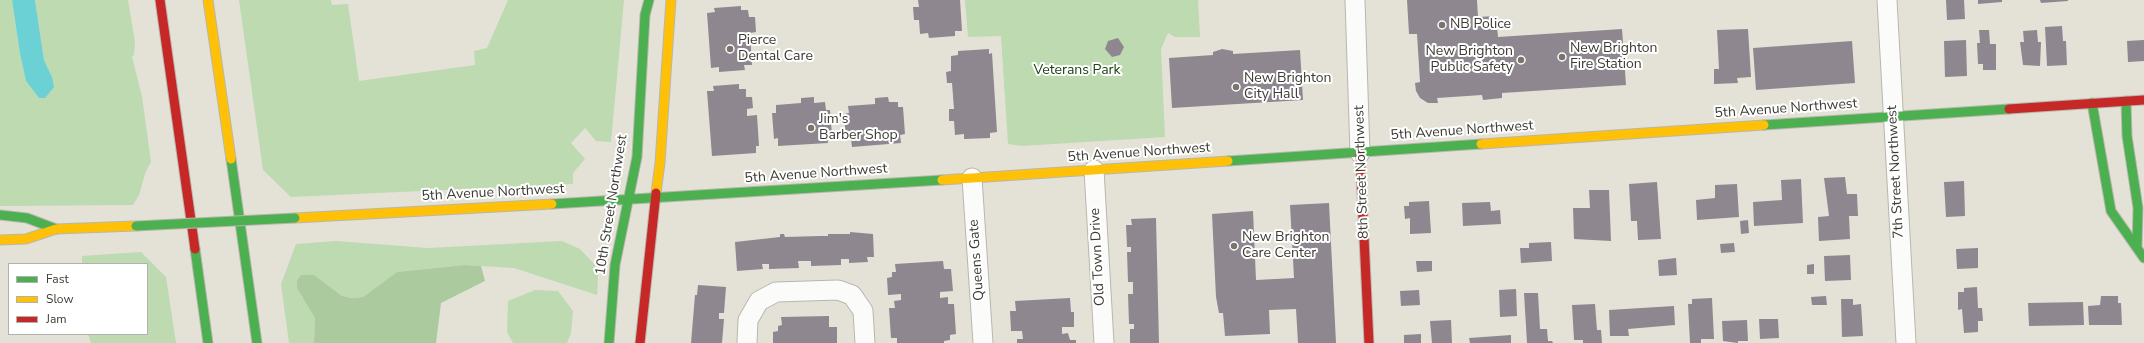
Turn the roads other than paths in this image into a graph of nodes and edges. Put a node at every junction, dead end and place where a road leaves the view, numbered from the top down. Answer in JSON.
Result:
{"nodes":[{"id":1,"x":160,"y":0,"type":"edge"},
{"id":2,"x":208,"y":0,"type":"edge"},
{"id":3,"x":218,"y":0,"type":"edge"},
{"id":4,"x":649,"y":0,"type":"edge"},
{"id":5,"x":671,"y":0,"type":"edge"},
{"id":6,"x":1355,"y":0,"type":"edge"},
{"id":7,"x":1887,"y":0,"type":"edge"},
{"id":8,"x":216,"y":54,"type":"junction"},
{"id":9,"x":160,"y":69,"type":"dead end"},
{"id":10,"x":2144,"y":100,"type":"edge"},
{"id":11,"x":2126,"y":101,"type":"junction"},
{"id":12,"x":2092,"y":103,"type":"junction"},
{"id":13,"x":1893,"y":116,"type":"junction"},
{"id":14,"x":1360,"y":152,"type":"junction"},
{"id":15,"x":1094,"y":170,"type":"junction"},
{"id":16,"x":972,"y":178,"type":"junction"},
{"id":17,"x":654,"y":198,"type":"junction"},
{"id":18,"x":628,"y":200,"type":"junction"},
{"id":19,"x":0,"y":215,"type":"edge"},
{"id":20,"x":56,"y":229,"type":"junction"},
{"id":21,"x":0,"y":240,"type":"edge"},
{"id":22,"x":2137,"y":247,"type":"junction"},
{"id":23,"x":2144,"y":258,"type":"edge"},
{"id":24,"x":201,"y":292,"type":"junction"},
{"id":25,"x":208,"y":343,"type":"edge"},
{"id":26,"x":257,"y":343,"type":"edge"},
{"id":27,"x":609,"y":343,"type":"edge"},
{"id":28,"x":640,"y":343,"type":"edge"},
{"id":29,"x":747,"y":343,"type":"edge"},
{"id":30,"x":865,"y":343,"type":"edge"},
{"id":31,"x":982,"y":343,"type":"edge"},
{"id":32,"x":1104,"y":343,"type":"edge"},
{"id":33,"x":1369,"y":343,"type":"edge"},
{"id":34,"x":1906,"y":343,"type":"edge"}],
"edges":[{"from":1,"to":24,"type":"main road"},
{"from":2,"to":8,"type":"main road"},
{"from":3,"to":8,"type":"main road"},
{"from":4,"to":18,"type":"main road","name":"10th Street Northwest"},
{"from":5,"to":17,"type":"main road"},
{"from":6,"to":14,"type":"street","name":"8th Street Northwest"},
{"from":7,"to":13,"type":"street","name":"7th Street Northwest"},
{"from":8,"to":26,"type":"main road"},
{"from":9,"to":24,"type":"main road"},
{"from":10,"to":11,"type":"main road","name":"5th Avenue Northwest"},
{"from":11,"to":12,"type":"main road","name":"5th Avenue Northwest"},
{"from":11,"to":22,"type":"main road"},
{"from":12,"to":13,"type":"main road","name":"5th Avenue Northwest"},
{"from":12,"to":22,"type":"main road"},
{"from":13,"to":14,"type":"main road","name":"5th Avenue Northwest"},
{"from":13,"to":34,"type":"street","name":"7th Street Northwest"},
{"from":14,"to":15,"type":"main road","name":"5th Avenue Northwest"},
{"from":14,"to":33,"type":"main road","name":"8th Street Northwest"},
{"from":15,"to":16,"type":"main road","name":"5th Avenue Northwest"},
{"from":15,"to":32,"type":"street","name":"Old Town Drive"},
{"from":16,"to":17,"type":"main road","name":"5th Avenue Northwest"},
{"from":16,"to":31,"type":"street","name":"Queens Gate"},
{"from":17,"to":18,"type":"main road","name":"5th Avenue Northwest"},
{"from":17,"to":28,"type":"main road"},
{"from":18,"to":20,"type":"main road","name":"5th Avenue Northwest","bridge":true},
{"from":18,"to":27,"type":"main road","name":"10th Street Northwest"},
{"from":19,"to":20,"type":"main road"},
{"from":20,"to":21,"type":"main road"},
{"from":22,"to":23,"type":"main road"},
{"from":24,"to":25,"type":"main road"},
{"from":29,"to":30,"type":"street"}]}
